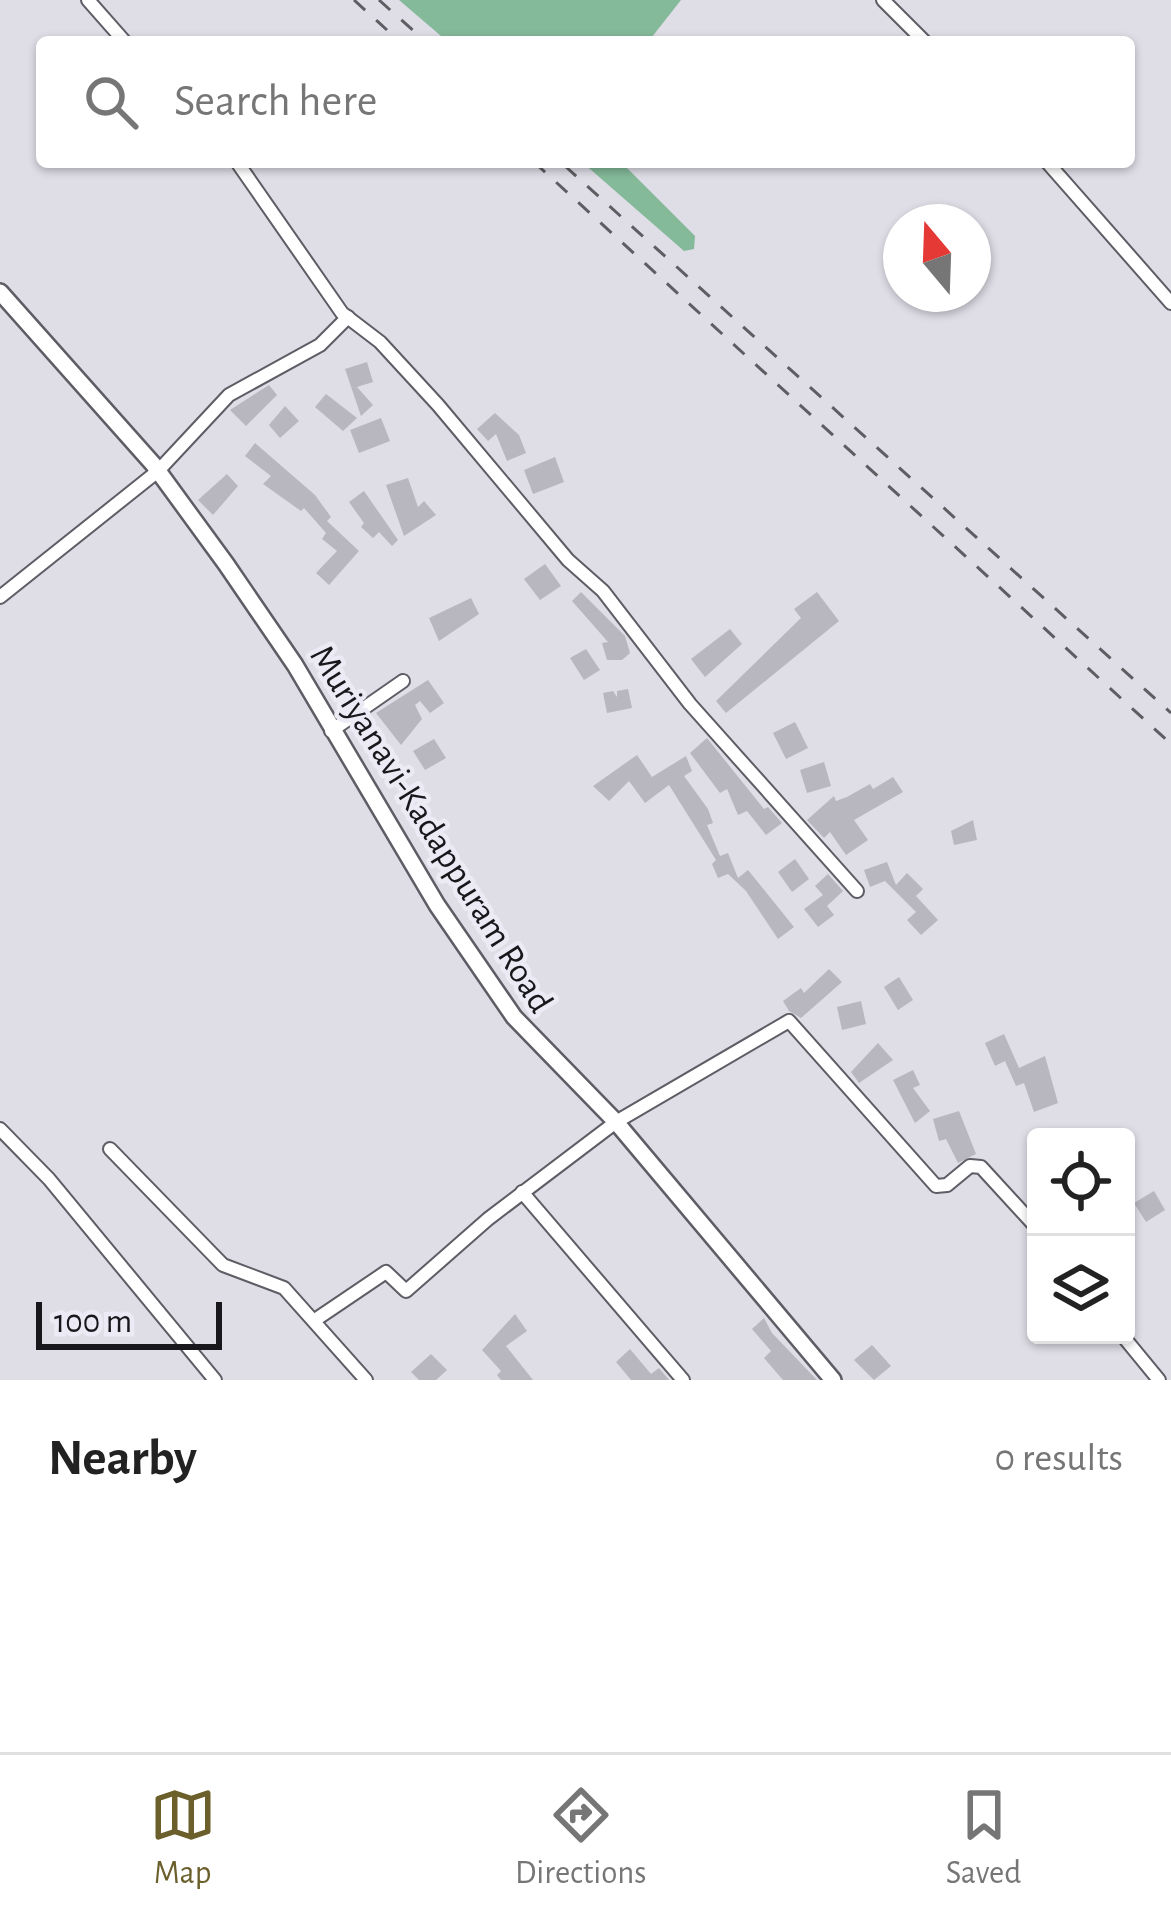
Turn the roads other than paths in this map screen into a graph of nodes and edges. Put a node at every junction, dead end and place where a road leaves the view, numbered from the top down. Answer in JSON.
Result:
{"nodes":[{"id":1,"x":88,"y":0,"type":"edge"},
{"id":2,"x":884,"y":0,"type":"edge"},
{"id":3,"x":120,"y":36,"type":"edge"},
{"id":4,"x":919,"y":36,"type":"edge"},
{"id":5,"x":241,"y":168,"type":"edge"},
{"id":6,"x":1052,"y":168,"type":"edge"},
{"id":7,"x":0,"y":292,"type":"edge"},
{"id":8,"x":1171,"y":303,"type":"edge"},
{"id":9,"x":348,"y":317,"type":"junction"},
{"id":10,"x":158,"y":471,"type":"junction"},
{"id":11,"x":2,"y":599,"type":"edge"},
{"id":12,"x":403,"y":681,"type":"dead end"},
{"id":13,"x":332,"y":731,"type":"junction"},
{"id":14,"x":857,"y":891,"type":"dead end"},
{"id":15,"x":616,"y":1121,"type":"junction"},
{"id":16,"x":0,"y":1129,"type":"edge"},
{"id":17,"x":110,"y":1149,"type":"dead end"},
{"id":18,"x":522,"y":1192,"type":"junction"},
{"id":19,"x":1027,"y":1217,"type":"edge"},
{"id":20,"x":315,"y":1320,"type":"junction"},
{"id":21,"x":1129,"y":1344,"type":"edge"},
{"id":22,"x":215,"y":1380,"type":"edge"},
{"id":23,"x":366,"y":1380,"type":"edge"},
{"id":24,"x":683,"y":1380,"type":"edge"},
{"id":25,"x":833,"y":1380,"type":"edge"},
{"id":26,"x":1159,"y":1380,"type":"edge"}],
"edges":[{"from":1,"to":3,"type":"street"},
{"from":2,"to":4,"type":"street"},
{"from":5,"to":9,"type":"street"},
{"from":6,"to":8,"type":"street"},
{"from":7,"to":10,"type":"main road","name":"Muriyanavi-Kadappuram Road"},
{"from":9,"to":10,"type":"street"},
{"from":9,"to":14,"type":"street"},
{"from":10,"to":11,"type":"street"},
{"from":10,"to":13,"type":"main road","name":"Muriyanavi-Kadappuram Road"},
{"from":12,"to":13,"type":"street"},
{"from":13,"to":15,"type":"main road","name":"Muriyanavi-Kadappuram Road"},
{"from":15,"to":18,"type":"street"},
{"from":15,"to":19,"type":"street"},
{"from":15,"to":25,"type":"main road","name":"Muriyanavi-Kadappuram Road"},
{"from":16,"to":22,"type":"street"},
{"from":17,"to":20,"type":"street"},
{"from":18,"to":20,"type":"street"},
{"from":18,"to":24,"type":"street"},
{"from":20,"to":23,"type":"street"},
{"from":21,"to":26,"type":"street"}]}
